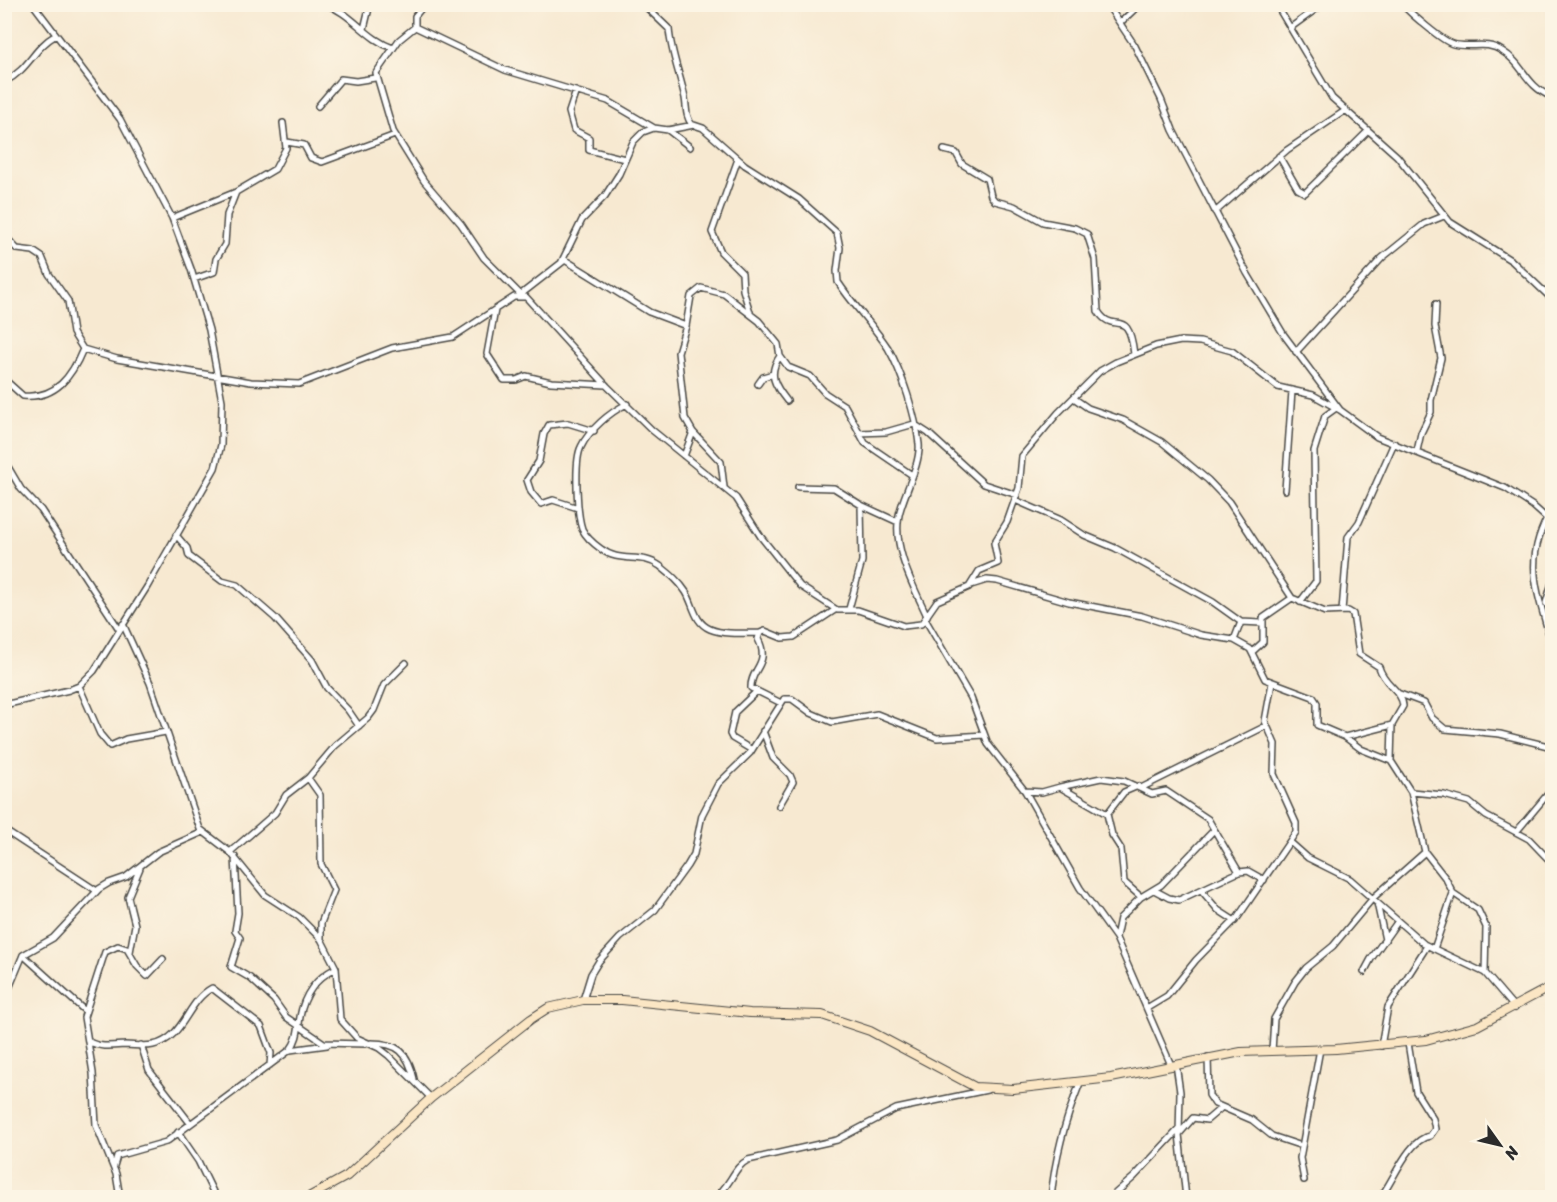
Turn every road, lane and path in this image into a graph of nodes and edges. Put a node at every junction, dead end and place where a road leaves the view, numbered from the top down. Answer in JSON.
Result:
{"nodes":[{"id":1,"x":33,"y":4,"type":"edge"},
{"id":2,"x":325,"y":4,"type":"edge"},
{"id":3,"x":370,"y":4,"type":"edge"},
{"id":4,"x":425,"y":4,"type":"edge"},
{"id":5,"x":643,"y":4,"type":"edge"},
{"id":6,"x":1107,"y":4,"type":"edge"},
{"id":7,"x":1140,"y":4,"type":"edge"},
{"id":8,"x":1276,"y":4,"type":"edge"},
{"id":9,"x":1323,"y":4,"type":"edge"},
{"id":10,"x":1402,"y":4,"type":"edge"},
{"id":11,"x":1120,"y":22,"type":"junction"},
{"id":12,"x":415,"y":27,"type":"junction"},
{"id":13,"x":1290,"y":28,"type":"junction"},
{"id":14,"x":364,"y":29,"type":"junction"},
{"id":15,"x":56,"y":35,"type":"junction"},
{"id":16,"x":393,"y":48,"type":"junction"},
{"id":17,"x":375,"y":78,"type":"junction"},
{"id":18,"x":4,"y":82,"type":"edge"},
{"id":19,"x":576,"y":91,"type":"junction"},
{"id":20,"x":1552,"y":97,"type":"edge"},
{"id":21,"x":318,"y":106,"type":"dead end"},
{"id":22,"x":1346,"y":110,"type":"junction"},
{"id":23,"x":283,"y":123,"type":"dead end"},
{"id":24,"x":692,"y":125,"type":"junction"},
{"id":25,"x":654,"y":128,"type":"junction"},
{"id":26,"x":668,"y":130,"type":"junction"},
{"id":27,"x":1368,"y":130,"type":"junction"},
{"id":28,"x":395,"y":135,"type":"junction"},
{"id":29,"x":287,"y":142,"type":"junction"},
{"id":30,"x":690,"y":147,"type":"dead end"},
{"id":31,"x":944,"y":150,"type":"dead end"},
{"id":32,"x":1279,"y":156,"type":"junction"},
{"id":33,"x":626,"y":159,"type":"junction"},
{"id":34,"x":738,"y":159,"type":"junction"},
{"id":35,"x":236,"y":192,"type":"junction"},
{"id":36,"x":1215,"y":212,"type":"junction"},
{"id":37,"x":1444,"y":216,"type":"junction"},
{"id":38,"x":172,"y":218,"type":"junction"},
{"id":39,"x":4,"y":236,"type":"edge"},
{"id":40,"x":561,"y":261,"type":"junction"},
{"id":41,"x":194,"y":279,"type":"junction"},
{"id":42,"x":521,"y":295,"type":"junction"},
{"id":43,"x":1552,"y":299,"type":"edge"},
{"id":44,"x":1436,"y":304,"type":"dead end"},
{"id":45,"x":495,"y":310,"type":"junction"},
{"id":46,"x":751,"y":314,"type":"junction"},
{"id":47,"x":686,"y":326,"type":"junction"},
{"id":48,"x":83,"y":349,"type":"junction"},
{"id":49,"x":1296,"y":352,"type":"junction"},
{"id":50,"x":1134,"y":354,"type":"junction"},
{"id":51,"x":780,"y":356,"type":"junction"},
{"id":52,"x":773,"y":374,"type":"junction"},
{"id":53,"x":219,"y":377,"type":"junction"},
{"id":54,"x":4,"y":380,"type":"edge"},
{"id":55,"x":758,"y":384,"type":"dead end"},
{"id":56,"x":606,"y":385,"type":"junction"},
{"id":57,"x":1292,"y":391,"type":"junction"},
{"id":58,"x":1075,"y":399,"type":"junction"},
{"id":59,"x":787,"y":401,"type":"dead end"},
{"id":60,"x":627,"y":404,"type":"junction"},
{"id":61,"x":1338,"y":409,"type":"junction"},
{"id":62,"x":914,"y":424,"type":"junction"},
{"id":63,"x":594,"y":431,"type":"junction"},
{"id":64,"x":693,"y":432,"type":"junction"},
{"id":65,"x":859,"y":433,"type":"junction"},
{"id":66,"x":1394,"y":443,"type":"junction"},
{"id":67,"x":1417,"y":451,"type":"junction"},
{"id":68,"x":684,"y":456,"type":"junction"},
{"id":69,"x":4,"y":459,"type":"edge"},
{"id":70,"x":912,"y":475,"type":"junction"},
{"id":71,"x":724,"y":487,"type":"junction"},
{"id":72,"x":798,"y":487,"type":"dead end"},
{"id":73,"x":1285,"y":490,"type":"dead end"},
{"id":74,"x":1016,"y":497,"type":"junction"},
{"id":75,"x":861,"y":505,"type":"junction"},
{"id":76,"x":578,"y":508,"type":"junction"},
{"id":77,"x":1552,"y":509,"type":"edge"},
{"id":78,"x":1547,"y":518,"type":"junction"},
{"id":79,"x":898,"y":522,"type":"junction"},
{"id":80,"x":1552,"y":523,"type":"edge"},
{"id":81,"x":176,"y":535,"type":"junction"},
{"id":82,"x":1552,"y":583,"type":"edge"},
{"id":83,"x":971,"y":585,"type":"junction"},
{"id":84,"x":1292,"y":598,"type":"junction"},
{"id":85,"x":1300,"y":602,"type":"junction"},
{"id":86,"x":849,"y":609,"type":"junction"},
{"id":87,"x":835,"y":610,"type":"junction"},
{"id":88,"x":1342,"y":611,"type":"junction"},
{"id":89,"x":1552,"y":611,"type":"edge"},
{"id":90,"x":926,"y":618,"type":"junction"},
{"id":91,"x":1241,"y":622,"type":"junction"},
{"id":92,"x":1261,"y":623,"type":"junction"},
{"id":93,"x":121,"y":626,"type":"junction"},
{"id":94,"x":760,"y":633,"type":"junction"},
{"id":95,"x":1551,"y":636,"type":"edge"},
{"id":96,"x":1234,"y":640,"type":"junction"},
{"id":97,"x":1552,"y":645,"type":"edge"},
{"id":98,"x":1252,"y":652,"type":"junction"},
{"id":99,"x":406,"y":663,"type":"dead end"},
{"id":100,"x":1272,"y":683,"type":"junction"},
{"id":101,"x":79,"y":686,"type":"junction"},
{"id":102,"x":1396,"y":692,"type":"junction"},
{"id":103,"x":756,"y":693,"type":"junction"},
{"id":104,"x":781,"y":703,"type":"junction"},
{"id":105,"x":4,"y":705,"type":"edge"},
{"id":106,"x":1392,"y":725,"type":"junction"},
{"id":107,"x":359,"y":726,"type":"junction"},
{"id":108,"x":1266,"y":726,"type":"junction"},
{"id":109,"x":763,"y":731,"type":"junction"},
{"id":110,"x":166,"y":732,"type":"junction"},
{"id":111,"x":984,"y":735,"type":"junction"},
{"id":112,"x":1345,"y":737,"type":"junction"},
{"id":113,"x":1552,"y":747,"type":"edge"},
{"id":114,"x":752,"y":750,"type":"junction"},
{"id":115,"x":1391,"y":761,"type":"junction"},
{"id":116,"x":308,"y":778,"type":"junction"},
{"id":117,"x":1060,"y":787,"type":"junction"},
{"id":118,"x":1139,"y":787,"type":"junction"},
{"id":119,"x":1552,"y":789,"type":"edge"},
{"id":120,"x":1025,"y":791,"type":"junction"},
{"id":121,"x":1411,"y":792,"type":"junction"},
{"id":122,"x":779,"y":806,"type":"dead end"},
{"id":123,"x":1107,"y":814,"type":"junction"},
{"id":124,"x":4,"y":830,"type":"edge"},
{"id":125,"x":1214,"y":830,"type":"junction"},
{"id":126,"x":1517,"y":831,"type":"junction"},
{"id":127,"x":203,"y":832,"type":"junction"},
{"id":128,"x":1290,"y":842,"type":"junction"},
{"id":129,"x":230,"y":852,"type":"junction"},
{"id":130,"x":1425,"y":852,"type":"junction"},
{"id":131,"x":235,"y":857,"type":"junction"},
{"id":132,"x":1552,"y":863,"type":"edge"},
{"id":133,"x":142,"y":865,"type":"junction"},
{"id":134,"x":1239,"y":872,"type":"junction"},
{"id":135,"x":1264,"y":880,"type":"junction"},
{"id":136,"x":1154,"y":890,"type":"junction"},
{"id":137,"x":1201,"y":890,"type":"junction"},
{"id":138,"x":97,"y":891,"type":"junction"},
{"id":139,"x":1453,"y":893,"type":"junction"},
{"id":140,"x":1141,"y":897,"type":"junction"},
{"id":141,"x":1375,"y":901,"type":"junction"},
{"id":142,"x":1235,"y":921,"type":"junction"},
{"id":143,"x":1398,"y":921,"type":"junction"},
{"id":144,"x":1116,"y":938,"type":"junction"},
{"id":145,"x":321,"y":939,"type":"junction"},
{"id":146,"x":1385,"y":940,"type":"junction"},
{"id":147,"x":1427,"y":946,"type":"junction"},
{"id":148,"x":1434,"y":950,"type":"junction"},
{"id":149,"x":130,"y":952,"type":"junction"},
{"id":150,"x":22,"y":955,"type":"junction"},
{"id":151,"x":163,"y":959,"type":"dead end"},
{"id":152,"x":336,"y":968,"type":"junction"},
{"id":153,"x":1364,"y":972,"type":"dead end"},
{"id":154,"x":1485,"y":973,"type":"junction"},
{"id":155,"x":1552,"y":986,"type":"edge"},
{"id":156,"x":4,"y":1000,"type":"edge"},
{"id":157,"x":583,"y":1000,"type":"junction"},
{"id":158,"x":1147,"y":1008,"type":"junction"},
{"id":159,"x":1515,"y":1008,"type":"junction"},
{"id":160,"x":85,"y":1011,"type":"junction"},
{"id":161,"x":299,"y":1026,"type":"junction"},
{"id":162,"x":88,"y":1041,"type":"junction"},
{"id":163,"x":368,"y":1043,"type":"junction"},
{"id":164,"x":1408,"y":1043,"type":"junction"},
{"id":165,"x":328,"y":1044,"type":"junction"},
{"id":166,"x":141,"y":1045,"type":"junction"},
{"id":167,"x":1381,"y":1046,"type":"junction"},
{"id":168,"x":1320,"y":1049,"type":"junction"},
{"id":169,"x":290,"y":1050,"type":"junction"},
{"id":170,"x":1272,"y":1051,"type":"junction"},
{"id":171,"x":1208,"y":1057,"type":"junction"},
{"id":172,"x":1174,"y":1064,"type":"junction"},
{"id":173,"x":270,"y":1065,"type":"junction"},
{"id":174,"x":414,"y":1080,"type":"junction"},
{"id":175,"x":1080,"y":1083,"type":"junction"},
{"id":176,"x":987,"y":1090,"type":"junction"},
{"id":177,"x":431,"y":1098,"type":"junction"},
{"id":178,"x":1221,"y":1108,"type":"junction"},
{"id":179,"x":190,"y":1123,"type":"junction"},
{"id":180,"x":178,"y":1132,"type":"junction"},
{"id":181,"x":1179,"y":1132,"type":"junction"},
{"id":182,"x":1302,"y":1146,"type":"junction"},
{"id":183,"x":114,"y":1168,"type":"junction"},
{"id":184,"x":1304,"y":1180,"type":"dead end"},
{"id":185,"x":120,"y":1197,"type":"edge"},
{"id":186,"x":216,"y":1197,"type":"edge"},
{"id":187,"x":307,"y":1197,"type":"edge"},
{"id":188,"x":714,"y":1197,"type":"edge"},
{"id":189,"x":1051,"y":1197,"type":"edge"},
{"id":190,"x":1110,"y":1197,"type":"edge"},
{"id":191,"x":1186,"y":1197,"type":"edge"},
{"id":192,"x":1380,"y":1197,"type":"edge"}],
"edges":[{"from":1,"to":15,"type":"street"},
{"from":2,"to":14,"type":"street"},
{"from":3,"to":14,"type":"street"},
{"from":4,"to":12,"type":"street"},
{"from":5,"to":24,"type":"street"},
{"from":6,"to":11,"type":"street"},
{"from":7,"to":11,"type":"street"},
{"from":8,"to":13,"type":"street"},
{"from":9,"to":13,"type":"street"},
{"from":10,"to":20,"type":"street"},
{"from":11,"to":36,"type":"street"},
{"from":12,"to":16,"type":"street"},
{"from":12,"to":19,"type":"street"},
{"from":13,"to":22,"type":"street"},
{"from":14,"to":16,"type":"street"},
{"from":15,"to":18,"type":"street"},
{"from":15,"to":38,"type":"street"},
{"from":16,"to":17,"type":"street"},
{"from":17,"to":21,"type":"street"},
{"from":17,"to":28,"type":"street"},
{"from":19,"to":25,"type":"street"},
{"from":19,"to":33,"type":"street"},
{"from":22,"to":27,"type":"street"},
{"from":22,"to":32,"type":"street"},
{"from":23,"to":29,"type":"street"},
{"from":24,"to":26,"type":"street"},
{"from":24,"to":34,"type":"street"},
{"from":25,"to":26,"type":"street"},
{"from":25,"to":33,"type":"street"},
{"from":26,"to":30,"type":"street"},
{"from":27,"to":32,"type":"street"},
{"from":27,"to":37,"type":"street"},
{"from":28,"to":29,"type":"street"},
{"from":28,"to":42,"type":"street"},
{"from":29,"to":35,"type":"street"},
{"from":31,"to":50,"type":"street"},
{"from":32,"to":36,"type":"street"},
{"from":33,"to":40,"type":"street"},
{"from":34,"to":46,"type":"street"},
{"from":34,"to":62,"type":"street"},
{"from":35,"to":38,"type":"street"},
{"from":35,"to":41,"type":"street"},
{"from":36,"to":49,"type":"street"},
{"from":37,"to":43,"type":"street"},
{"from":37,"to":49,"type":"street"},
{"from":38,"to":41,"type":"street"},
{"from":39,"to":48,"type":"street"},
{"from":40,"to":42,"type":"street"},
{"from":40,"to":47,"type":"street"},
{"from":41,"to":53,"type":"street"},
{"from":42,"to":45,"type":"street"},
{"from":42,"to":56,"type":"street"},
{"from":44,"to":67,"type":"street"},
{"from":45,"to":53,"type":"street"},
{"from":45,"to":56,"type":"street"},
{"from":46,"to":47,"type":"street"},
{"from":46,"to":51,"type":"street"},
{"from":47,"to":64,"type":"street"},
{"from":48,"to":53,"type":"street"},
{"from":48,"to":54,"type":"street"},
{"from":49,"to":61,"type":"street"},
{"from":50,"to":57,"type":"street"},
{"from":50,"to":58,"type":"street"},
{"from":51,"to":52,"type":"street"},
{"from":51,"to":65,"type":"street"},
{"from":52,"to":55,"type":"street"},
{"from":52,"to":59,"type":"street"},
{"from":53,"to":81,"type":"street"},
{"from":56,"to":60,"type":"street"},
{"from":57,"to":61,"type":"street"},
{"from":57,"to":73,"type":"street"},
{"from":58,"to":74,"type":"street"},
{"from":58,"to":84,"type":"street"},
{"from":60,"to":63,"type":"street"},
{"from":60,"to":68,"type":"street"},
{"from":61,"to":66,"type":"street"},
{"from":61,"to":85,"type":"street"},
{"from":62,"to":65,"type":"street"},
{"from":62,"to":70,"type":"street"},
{"from":62,"to":74,"type":"street"},
{"from":63,"to":76,"type":"street"},
{"from":63,"to":76,"type":"street"},
{"from":64,"to":68,"type":"street"},
{"from":64,"to":71,"type":"street"},
{"from":65,"to":70,"type":"street"},
{"from":66,"to":67,"type":"street"},
{"from":66,"to":88,"type":"street"},
{"from":67,"to":78,"type":"street"},
{"from":68,"to":71,"type":"street"},
{"from":69,"to":93,"type":"street"},
{"from":70,"to":79,"type":"street"},
{"from":71,"to":87,"type":"street"},
{"from":72,"to":75,"type":"street"},
{"from":74,"to":83,"type":"street"},
{"from":74,"to":91,"type":"street"},
{"from":75,"to":79,"type":"street"},
{"from":75,"to":86,"type":"street"},
{"from":76,"to":94,"type":"street"},
{"from":77,"to":78,"type":"street"},
{"from":78,"to":80,"type":"street"},
{"from":78,"to":95,"type":"street"},
{"from":79,"to":90,"type":"street"},
{"from":81,"to":93,"type":"street"},
{"from":81,"to":107,"type":"street"},
{"from":82,"to":89,"type":"street"},
{"from":83,"to":90,"type":"street"},
{"from":83,"to":96,"type":"street"},
{"from":84,"to":85,"type":"street"},
{"from":84,"to":92,"type":"street"},
{"from":85,"to":88,"type":"street"},
{"from":86,"to":87,"type":"street"},
{"from":86,"to":90,"type":"street"},
{"from":87,"to":94,"type":"street"},
{"from":88,"to":102,"type":"street"},
{"from":90,"to":111,"type":"street"},
{"from":91,"to":92,"type":"street"},
{"from":91,"to":96,"type":"street"},
{"from":92,"to":98,"type":"street"},
{"from":93,"to":101,"type":"street"},
{"from":93,"to":110,"type":"street"},
{"from":94,"to":103,"type":"street"},
{"from":95,"to":97,"type":"street"},
{"from":96,"to":98,"type":"street"},
{"from":98,"to":100,"type":"street"},
{"from":99,"to":107,"type":"street"},
{"from":100,"to":108,"type":"street"},
{"from":100,"to":112,"type":"street"},
{"from":101,"to":105,"type":"street"},
{"from":101,"to":110,"type":"street"},
{"from":102,"to":106,"type":"street"},
{"from":102,"to":113,"type":"street"},
{"from":103,"to":104,"type":"street"},
{"from":103,"to":114,"type":"street"},
{"from":104,"to":109,"type":"street"},
{"from":104,"to":111,"type":"street"},
{"from":106,"to":112,"type":"street"},
{"from":106,"to":115,"type":"street"},
{"from":107,"to":116,"type":"street"},
{"from":108,"to":118,"type":"street"},
{"from":108,"to":128,"type":"street"},
{"from":109,"to":114,"type":"street"},
{"from":109,"to":122,"type":"street"},
{"from":110,"to":127,"type":"street"},
{"from":111,"to":120,"type":"street"},
{"from":112,"to":115,"type":"street"},
{"from":114,"to":157,"type":"street"},
{"from":115,"to":121,"type":"street"},
{"from":116,"to":129,"type":"street"},
{"from":116,"to":145,"type":"street"},
{"from":117,"to":118,"type":"street"},
{"from":117,"to":120,"type":"street"},
{"from":117,"to":123,"type":"street"},
{"from":118,"to":123,"type":"street"},
{"from":118,"to":125,"type":"street"},
{"from":119,"to":126,"type":"street"},
{"from":120,"to":144,"type":"street"},
{"from":121,"to":126,"type":"street"},
{"from":121,"to":130,"type":"street"},
{"from":123,"to":140,"type":"street"},
{"from":124,"to":138,"type":"street"},
{"from":125,"to":134,"type":"street"},
{"from":125,"to":136,"type":"street"},
{"from":126,"to":132,"type":"street"},
{"from":127,"to":129,"type":"street"},
{"from":127,"to":133,"type":"street"},
{"from":128,"to":135,"type":"street"},
{"from":128,"to":141,"type":"street"},
{"from":129,"to":131,"type":"street"},
{"from":130,"to":139,"type":"street"},
{"from":130,"to":141,"type":"street"},
{"from":131,"to":145,"type":"street"},
{"from":131,"to":161,"type":"street"},
{"from":133,"to":138,"type":"street"},
{"from":133,"to":149,"type":"street"},
{"from":134,"to":135,"type":"street"},
{"from":134,"to":137,"type":"street"},
{"from":135,"to":142,"type":"street"},
{"from":136,"to":137,"type":"street"},
{"from":136,"to":140,"type":"street"},
{"from":137,"to":142,"type":"street"},
{"from":138,"to":150,"type":"street"},
{"from":139,"to":148,"type":"street"},
{"from":139,"to":154,"type":"street"},
{"from":140,"to":144,"type":"street"},
{"from":141,"to":143,"type":"street"},
{"from":141,"to":146,"type":"street"},
{"from":141,"to":170,"type":"street"},
{"from":142,"to":158,"type":"street"},
{"from":143,"to":146,"type":"street"},
{"from":143,"to":147,"type":"street"},
{"from":144,"to":158,"type":"street"},
{"from":145,"to":152,"type":"street"},
{"from":146,"to":153,"type":"street"},
{"from":147,"to":148,"type":"street"},
{"from":147,"to":167,"type":"street"},
{"from":148,"to":154,"type":"street"},
{"from":149,"to":151,"type":"street"},
{"from":149,"to":160,"type":"street"},
{"from":150,"to":156,"type":"street"},
{"from":150,"to":160,"type":"street"},
{"from":152,"to":161,"type":"street"},
{"from":152,"to":163,"type":"street"},
{"from":154,"to":159,"type":"street"},
{"from":155,"to":159,"type":"street"},
{"from":157,"to":176,"type":"street"},
{"from":157,"to":177,"type":"street"},
{"from":158,"to":172,"type":"street"},
{"from":159,"to":164,"type":"street"},
{"from":160,"to":162,"type":"street"},
{"from":161,"to":165,"type":"street"},
{"from":161,"to":169,"type":"street"},
{"from":162,"to":166,"type":"street"},
{"from":162,"to":183,"type":"street"},
{"from":163,"to":165,"type":"street"},
{"from":163,"to":174,"type":"street"},
{"from":163,"to":174,"type":"street"},
{"from":164,"to":167,"type":"street"},
{"from":164,"to":192,"type":"street"},
{"from":165,"to":169,"type":"street"},
{"from":166,"to":173,"type":"street"},
{"from":166,"to":179,"type":"street"},
{"from":167,"to":168,"type":"street"},
{"from":168,"to":170,"type":"street"},
{"from":168,"to":182,"type":"street"},
{"from":169,"to":173,"type":"street"},
{"from":170,"to":171,"type":"street"},
{"from":171,"to":172,"type":"street"},
{"from":171,"to":178,"type":"street"},
{"from":172,"to":175,"type":"street"},
{"from":172,"to":181,"type":"street"},
{"from":173,"to":179,"type":"street"},
{"from":174,"to":177,"type":"street"},
{"from":175,"to":176,"type":"street"},
{"from":175,"to":189,"type":"street"},
{"from":176,"to":188,"type":"street"},
{"from":177,"to":187,"type":"street"},
{"from":178,"to":181,"type":"street"},
{"from":178,"to":182,"type":"street"},
{"from":179,"to":180,"type":"street"},
{"from":180,"to":183,"type":"street"},
{"from":180,"to":186,"type":"street"},
{"from":181,"to":190,"type":"street"},
{"from":181,"to":191,"type":"street"},
{"from":182,"to":184,"type":"street"},
{"from":183,"to":185,"type":"street"}]}
